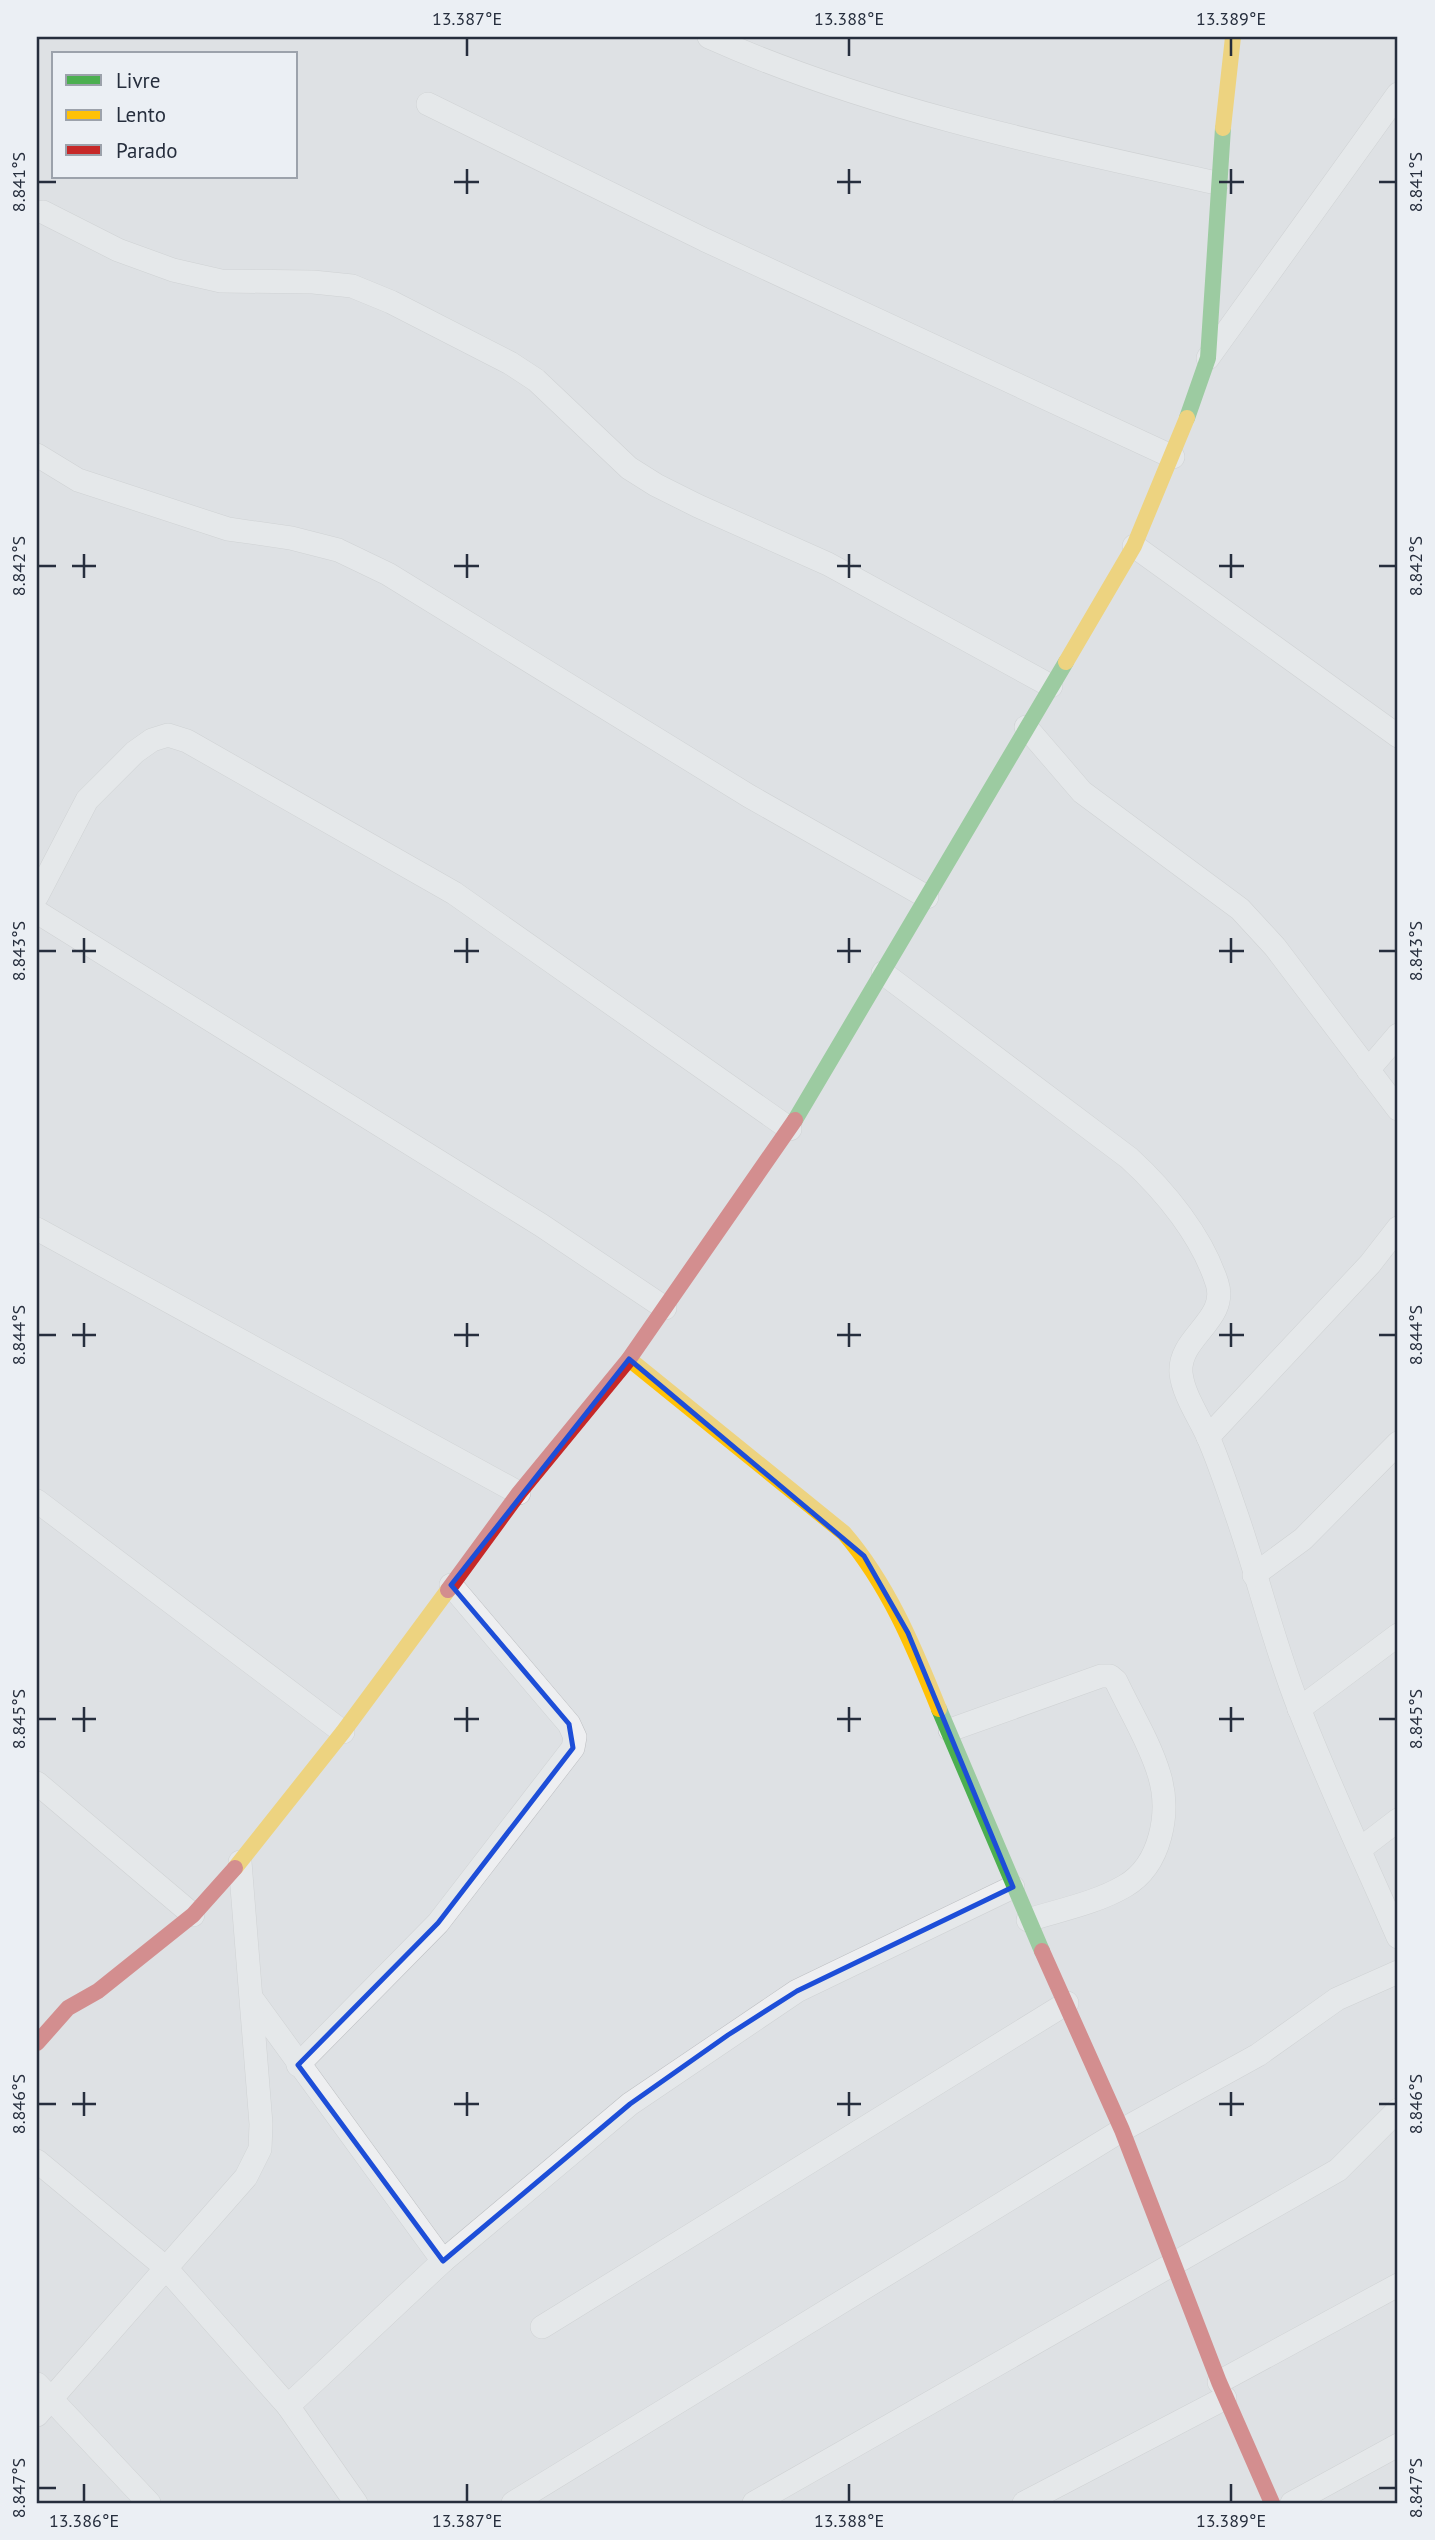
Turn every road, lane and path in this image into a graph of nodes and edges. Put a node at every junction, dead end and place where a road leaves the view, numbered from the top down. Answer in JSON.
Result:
{"nodes":[{"id":1,"x":709,"y":37,"type":"edge"},
{"id":2,"x":1233,"y":37,"type":"edge"},
{"id":3,"x":1398,"y":94,"type":"edge"},
{"id":4,"x":428,"y":104,"type":"dead end"},
{"id":5,"x":1217,"y":183,"type":"junction"},
{"id":6,"x":43,"y":212,"type":"dead end"},
{"id":7,"x":1209,"y":358,"type":"junction"},
{"id":8,"x":37,"y":455,"type":"edge"},
{"id":9,"x":1173,"y":457,"type":"junction"},
{"id":10,"x":1134,"y":546,"type":"junction"},
{"id":11,"x":1051,"y":686,"type":"junction"},
{"id":12,"x":1027,"y":727,"type":"junction"},
{"id":13,"x":1398,"y":736,"type":"edge"},
{"id":14,"x":37,"y":896,"type":"edge"},
{"id":15,"x":928,"y":897,"type":"junction"},
{"id":16,"x":37,"y":912,"type":"edge"},
{"id":17,"x":883,"y":973,"type":"junction"},
{"id":18,"x":1398,"y":1035,"type":"edge"},
{"id":19,"x":1368,"y":1070,"type":"junction"},
{"id":20,"x":1398,"y":1109,"type":"edge"},
{"id":21,"x":790,"y":1129,"type":"junction"},
{"id":22,"x":1398,"y":1228,"type":"edge"},
{"id":23,"x":37,"y":1229,"type":"edge"},
{"id":24,"x":665,"y":1308,"type":"junction"},
{"id":25,"x":629,"y":1359,"type":"junction"},
{"id":26,"x":1208,"y":1437,"type":"junction"},
{"id":27,"x":1398,"y":1443,"type":"edge"},
{"id":28,"x":519,"y":1493,"type":"junction"},
{"id":29,"x":37,"y":1501,"type":"edge"},
{"id":30,"x":1254,"y":1575,"type":"junction"},
{"id":31,"x":451,"y":1585,"type":"junction"},
{"id":32,"x":1398,"y":1635,"type":"edge"},
{"id":33,"x":1299,"y":1709,"type":"junction"},
{"id":34,"x":950,"y":1730,"type":"junction"},
{"id":35,"x":343,"y":1732,"type":"junction"},
{"id":36,"x":37,"y":1783,"type":"edge"},
{"id":37,"x":1398,"y":1820,"type":"edge"},
{"id":38,"x":1360,"y":1849,"type":"junction"},
{"id":39,"x":240,"y":1862,"type":"junction"},
{"id":40,"x":1013,"y":1887,"type":"junction"},
{"id":41,"x":193,"y":1915,"type":"junction"},
{"id":42,"x":1028,"y":1920,"type":"junction"},
{"id":43,"x":1398,"y":1937,"type":"edge"},
{"id":44,"x":1398,"y":1972,"type":"edge"},
{"id":45,"x":253,"y":2000,"type":"junction"},
{"id":46,"x":1067,"y":2003,"type":"junction"},
{"id":47,"x":37,"y":2043,"type":"edge"},
{"id":48,"x":298,"y":2065,"type":"junction"},
{"id":49,"x":1398,"y":2110,"type":"edge"},
{"id":50,"x":1122,"y":2130,"type":"junction"},
{"id":51,"x":37,"y":2161,"type":"edge"},
{"id":52,"x":443,"y":2261,"type":"junction"},
{"id":53,"x":1171,"y":2263,"type":"junction"},
{"id":54,"x":164,"y":2267,"type":"junction"},
{"id":55,"x":1398,"y":2285,"type":"edge"},
{"id":56,"x":542,"y":2327,"type":"dead end"},
{"id":57,"x":1222,"y":2390,"type":"junction"},
{"id":58,"x":41,"y":2399,"type":"edge"},
{"id":59,"x":288,"y":2406,"type":"junction"},
{"id":60,"x":1398,"y":2445,"type":"edge"},
{"id":61,"x":149,"y":2503,"type":"edge"},
{"id":62,"x":356,"y":2503,"type":"edge"},
{"id":63,"x":513,"y":2503,"type":"edge"},
{"id":64,"x":754,"y":2503,"type":"edge"},
{"id":65,"x":1024,"y":2503,"type":"edge"},
{"id":66,"x":1272,"y":2503,"type":"edge"},
{"id":67,"x":1292,"y":2503,"type":"edge"}],
"edges":[{"from":1,"to":5,"type":"street"},
{"from":2,"to":5,"type":"street"},
{"from":3,"to":7,"type":"street"},
{"from":4,"to":9,"type":"street"},
{"from":5,"to":7,"type":"street"},
{"from":6,"to":11,"type":"street"},
{"from":7,"to":9,"type":"street"},
{"from":8,"to":15,"type":"street"},
{"from":9,"to":10,"type":"street"},
{"from":10,"to":11,"type":"street"},
{"from":10,"to":13,"type":"street"},
{"from":11,"to":12,"type":"street"},
{"from":12,"to":15,"type":"street"},
{"from":12,"to":19,"type":"street"},
{"from":14,"to":21,"type":"street"},
{"from":15,"to":17,"type":"street"},
{"from":16,"to":24,"type":"street"},
{"from":17,"to":21,"type":"street"},
{"from":17,"to":26,"type":"street"},
{"from":18,"to":19,"type":"street"},
{"from":19,"to":20,"type":"street"},
{"from":21,"to":24,"type":"street"},
{"from":22,"to":26,"type":"street"},
{"from":23,"to":28,"type":"street"},
{"from":24,"to":25,"type":"street"},
{"from":25,"to":28,"type":"street"},
{"from":25,"to":34,"type":"street"},
{"from":26,"to":30,"type":"street"},
{"from":27,"to":30,"type":"street"},
{"from":28,"to":31,"type":"street"},
{"from":29,"to":35,"type":"street"},
{"from":30,"to":33,"type":"street"},
{"from":31,"to":35,"type":"street"},
{"from":31,"to":48,"type":"street"},
{"from":32,"to":33,"type":"street"},
{"from":33,"to":38,"type":"street"},
{"from":34,"to":40,"type":"street"},
{"from":34,"to":42,"type":"street"},
{"from":35,"to":39,"type":"street"},
{"from":36,"to":41,"type":"street"},
{"from":37,"to":38,"type":"street"},
{"from":38,"to":43,"type":"street"},
{"from":39,"to":41,"type":"street"},
{"from":39,"to":45,"type":"street"},
{"from":40,"to":42,"type":"street"},
{"from":40,"to":52,"type":"street"},
{"from":41,"to":47,"type":"street"},
{"from":42,"to":46,"type":"street"},
{"from":44,"to":50,"type":"street"},
{"from":45,"to":48,"type":"street"},
{"from":45,"to":54,"type":"street"},
{"from":46,"to":50,"type":"street"},
{"from":46,"to":56,"type":"street"},
{"from":48,"to":52,"type":"street"},
{"from":49,"to":53,"type":"street"},
{"from":50,"to":53,"type":"street"},
{"from":50,"to":63,"type":"street"},
{"from":51,"to":54,"type":"street"},
{"from":52,"to":59,"type":"street"},
{"from":53,"to":57,"type":"street"},
{"from":53,"to":64,"type":"street"},
{"from":54,"to":58,"type":"street"},
{"from":54,"to":59,"type":"street"},
{"from":55,"to":57,"type":"street"},
{"from":57,"to":65,"type":"street"},
{"from":57,"to":66,"type":"street"},
{"from":58,"to":61,"type":"street"},
{"from":59,"to":62,"type":"street"},
{"from":60,"to":67,"type":"street"}]}
